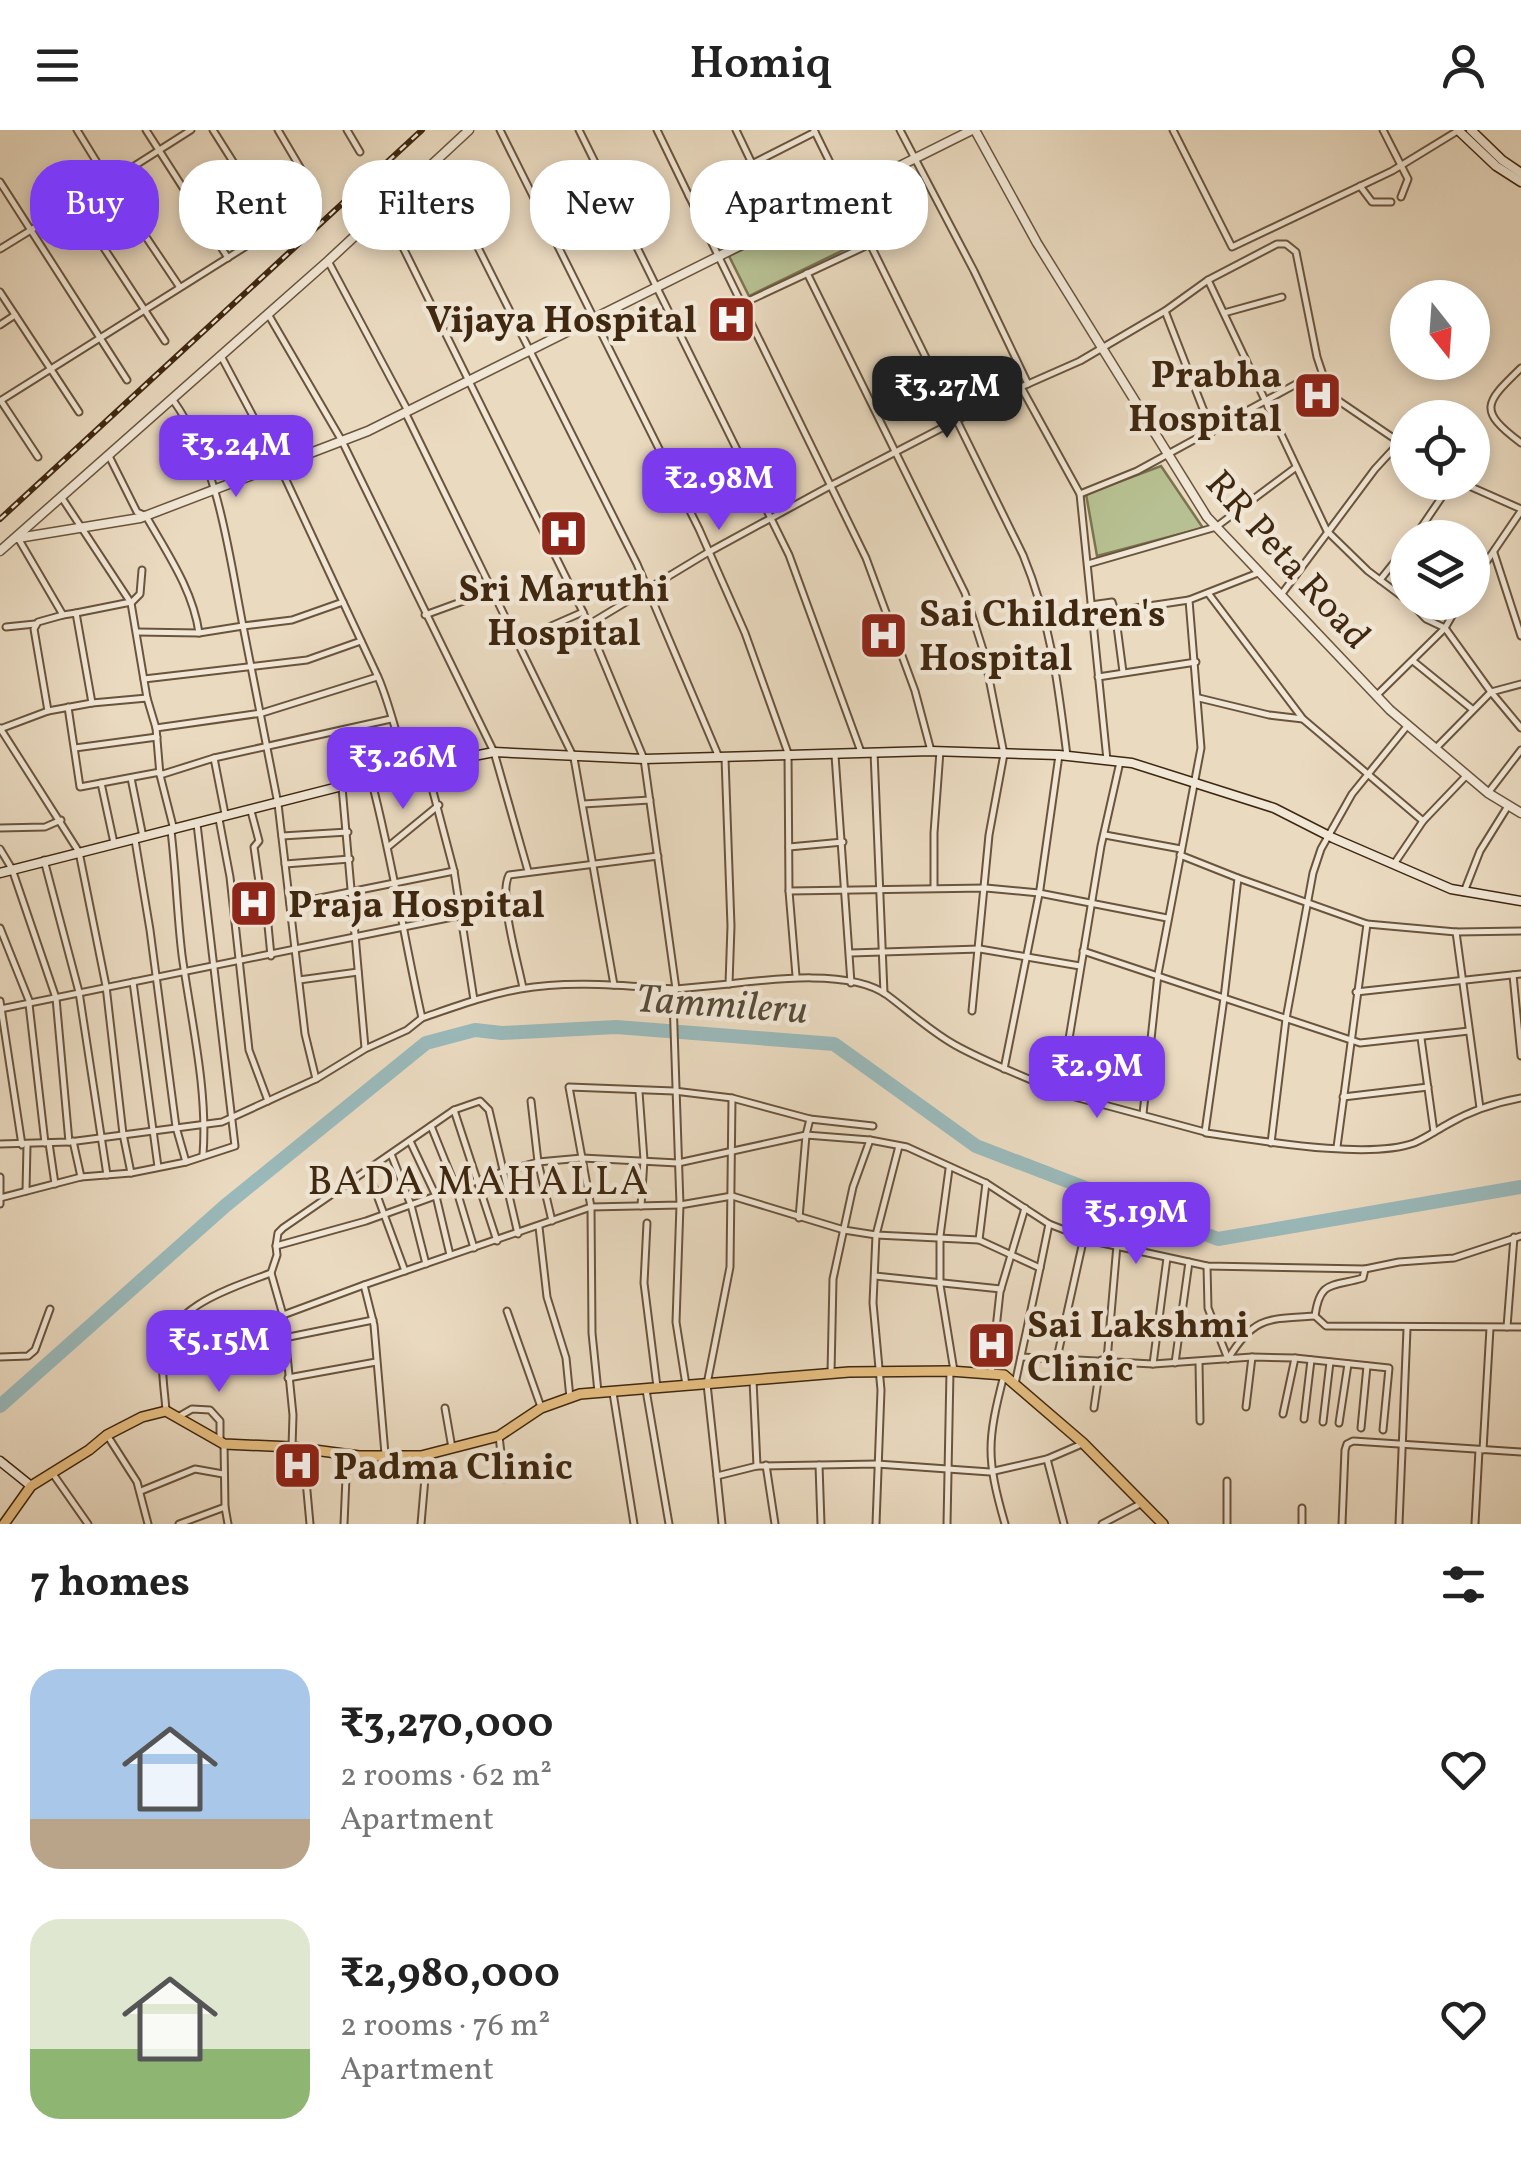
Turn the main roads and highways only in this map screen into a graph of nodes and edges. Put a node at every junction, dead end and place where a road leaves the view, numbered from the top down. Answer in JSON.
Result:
{"nodes":[{"id":1,"x":4,"y":1524,"type":"edge"},
{"id":2,"x":1164,"y":1524,"type":"edge"}],
"edges":[{"from":1,"to":2,"type":"main road"}]}
